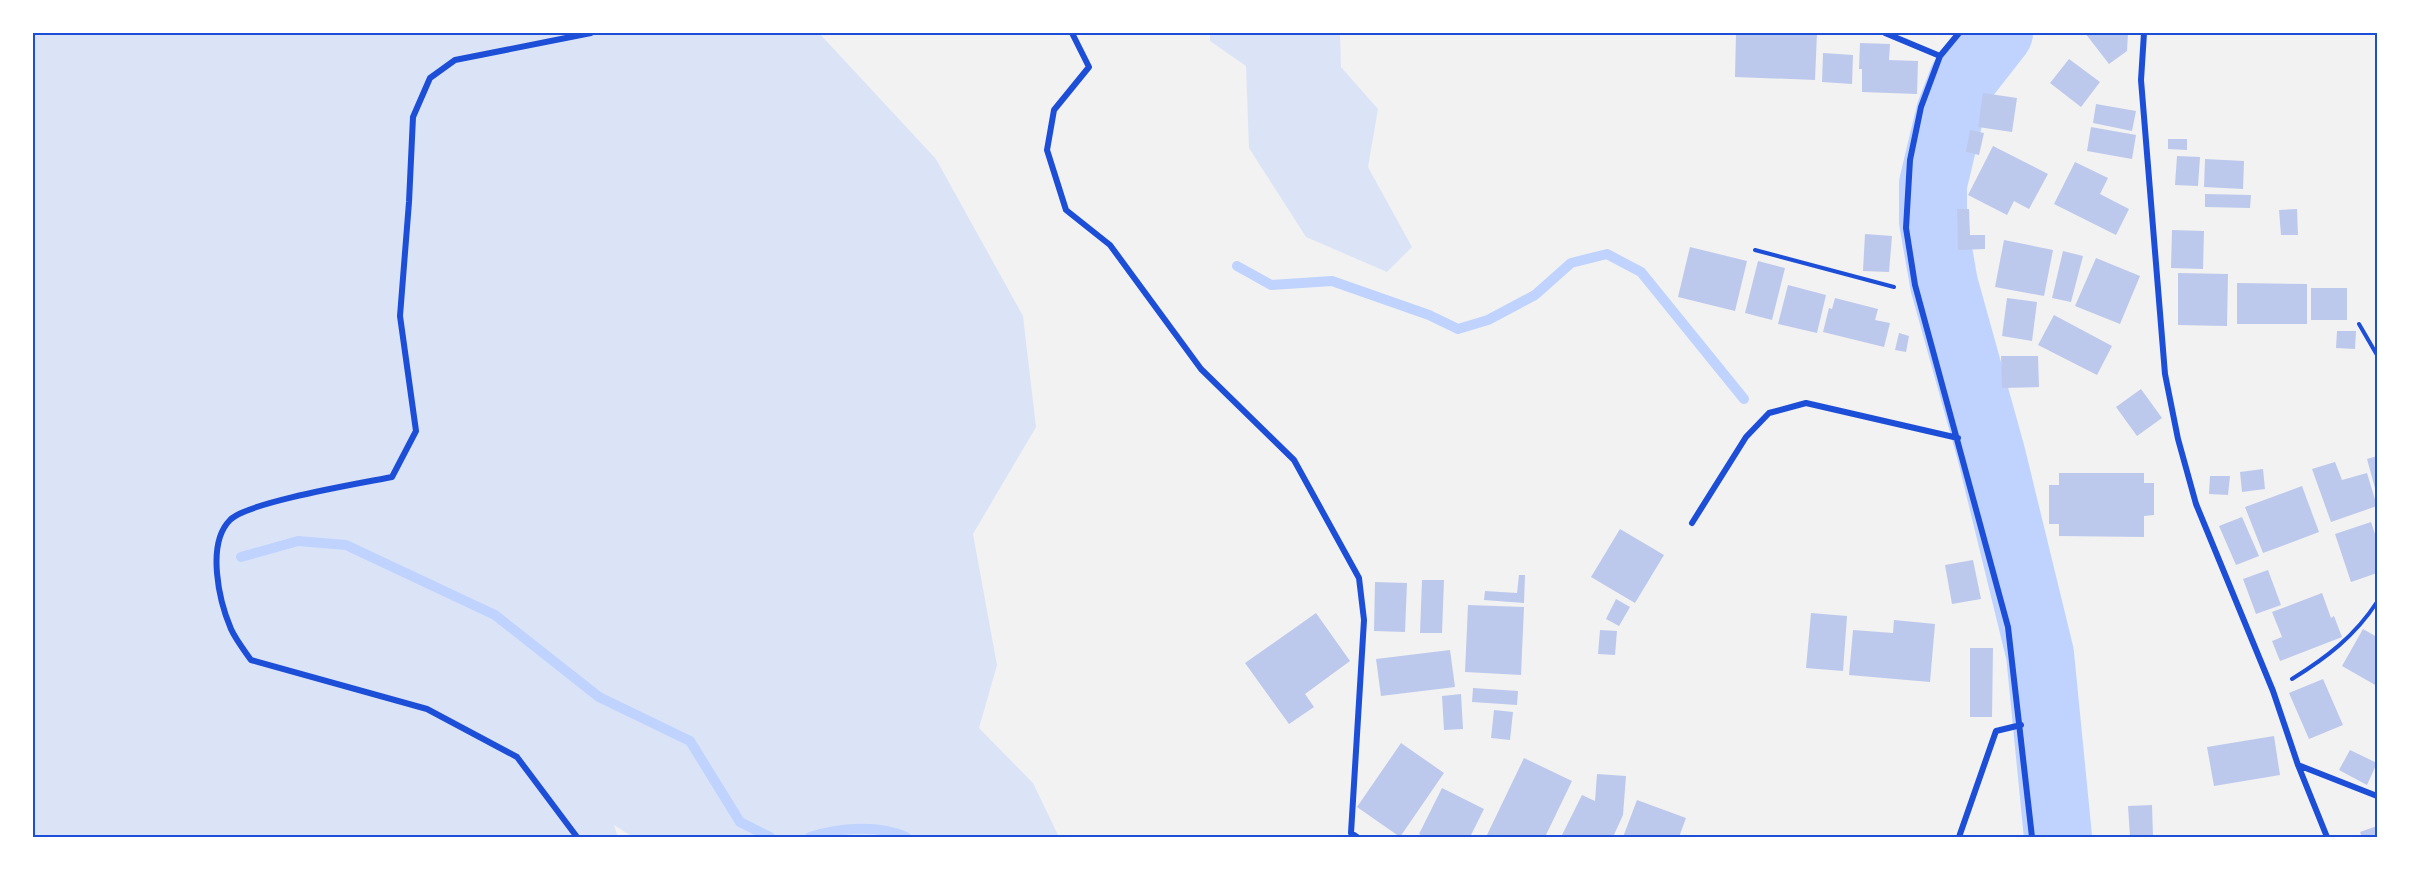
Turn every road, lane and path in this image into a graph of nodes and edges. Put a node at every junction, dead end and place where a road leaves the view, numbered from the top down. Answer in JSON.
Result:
{"nodes":[{"id":1,"x":591,"y":33,"type":"edge"},
{"id":2,"x":1072,"y":33,"type":"edge"},
{"id":3,"x":1885,"y":33,"type":"edge"},
{"id":4,"x":1959,"y":33,"type":"edge"},
{"id":5,"x":2144,"y":33,"type":"edge"},
{"id":6,"x":1940,"y":56,"type":"junction"},
{"id":7,"x":1755,"y":250,"type":"dead end"},
{"id":8,"x":1915,"y":285,"type":"junction"},
{"id":9,"x":2359,"y":324,"type":"dead end"},
{"id":10,"x":2377,"y":355,"type":"edge"},
{"id":11,"x":1958,"y":438,"type":"junction"},
{"id":12,"x":1692,"y":523,"type":"dead end"},
{"id":13,"x":2377,"y":602,"type":"edge"},
{"id":14,"x":2273,"y":691,"type":"junction"},
{"id":15,"x":2021,"y":725,"type":"junction"},
{"id":16,"x":2298,"y":765,"type":"junction"},
{"id":17,"x":2377,"y":796,"type":"edge"},
{"id":18,"x":577,"y":837,"type":"edge"},
{"id":19,"x":1357,"y":837,"type":"edge"},
{"id":20,"x":1959,"y":837,"type":"edge"},
{"id":21,"x":2032,"y":837,"type":"edge"},
{"id":22,"x":2327,"y":837,"type":"edge"}],
"edges":[{"from":1,"to":18,"type":"street"},
{"from":2,"to":19,"type":"street"},
{"from":3,"to":6,"type":"street"},
{"from":4,"to":6,"type":"street"},
{"from":5,"to":14,"type":"street"},
{"from":6,"to":8,"type":"street"},
{"from":7,"to":8,"type":"path"},
{"from":8,"to":11,"type":"street"},
{"from":9,"to":10,"type":"path"},
{"from":11,"to":12,"type":"street"},
{"from":11,"to":15,"type":"street"},
{"from":13,"to":14,"type":"path"},
{"from":14,"to":16,"type":"street"},
{"from":15,"to":20,"type":"street"},
{"from":15,"to":21,"type":"street"},
{"from":16,"to":17,"type":"street"},
{"from":16,"to":22,"type":"street"}]}
